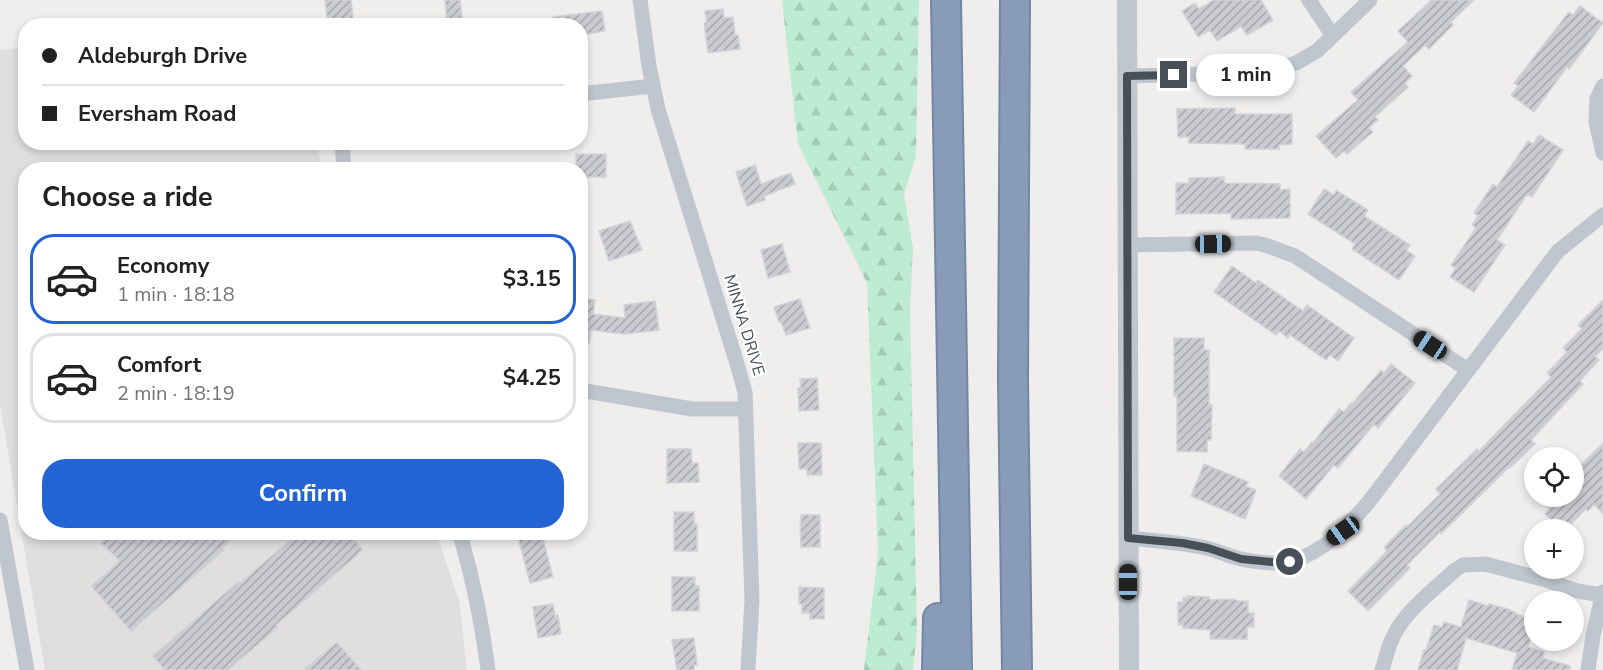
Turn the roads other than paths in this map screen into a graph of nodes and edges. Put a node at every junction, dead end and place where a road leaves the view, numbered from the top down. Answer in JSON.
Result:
{"nodes":[{"id":1,"x":640,"y":0,"type":"edge"},
{"id":2,"x":946,"y":0,"type":"edge"},
{"id":3,"x":1015,"y":0,"type":"edge"},
{"id":4,"x":1127,"y":0,"type":"edge"},
{"id":5,"x":1309,"y":0,"type":"edge"},
{"id":6,"x":1370,"y":0,"type":"edge"},
{"id":7,"x":1334,"y":36,"type":"junction"},
{"id":8,"x":1127,"y":76,"type":"junction"},
{"id":9,"x":653,"y":86,"type":"junction"},
{"id":10,"x":1603,"y":86,"type":"edge"},
{"id":11,"x":588,"y":93,"type":"edge"},
{"id":12,"x":1603,"y":153,"type":"edge"},
{"id":13,"x":1603,"y":214,"type":"edge"},
{"id":14,"x":1127,"y":245,"type":"junction"},
{"id":15,"x":1468,"y":370,"type":"junction"},
{"id":16,"x":588,"y":391,"type":"edge"},
{"id":17,"x":745,"y":409,"type":"junction"},
{"id":18,"x":953,"y":437,"type":"junction"},
{"id":19,"x":0,"y":520,"type":"edge"},
{"id":20,"x":1128,"y":538,"type":"junction"},
{"id":21,"x":461,"y":540,"type":"edge"},
{"id":22,"x":1602,"y":593,"type":"edge"},
{"id":23,"x":27,"y":670,"type":"edge"},
{"id":24,"x":488,"y":670,"type":"edge"},
{"id":25,"x":748,"y":670,"type":"edge"},
{"id":26,"x":937,"y":670,"type":"edge"},
{"id":27,"x":957,"y":670,"type":"edge"},
{"id":28,"x":1017,"y":670,"type":"edge"},
{"id":29,"x":1129,"y":670,"type":"edge"},
{"id":30,"x":1382,"y":670,"type":"edge"},
{"id":31,"x":1588,"y":670,"type":"edge"}],
"edges":[{"from":1,"to":9,"type":"street","name":"MINNA DRIVE"},
{"from":2,"to":18,"type":"highway"},
{"from":3,"to":28,"type":"highway"},
{"from":4,"to":8,"type":"street"},
{"from":5,"to":7,"type":"street"},
{"from":6,"to":7,"type":"street"},
{"from":7,"to":8,"type":"street"},
{"from":8,"to":14,"type":"street"},
{"from":9,"to":11,"type":"street"},
{"from":9,"to":17,"type":"street","name":"MINNA DRIVE"},
{"from":10,"to":12,"type":"street"},
{"from":13,"to":15,"type":"street"},
{"from":14,"to":15,"type":"street"},
{"from":14,"to":20,"type":"street"},
{"from":15,"to":20,"type":"street"},
{"from":16,"to":17,"type":"street"},
{"from":17,"to":25,"type":"street","name":"MINNA DRIVE"},
{"from":18,"to":26,"type":"highway"},
{"from":18,"to":27,"type":"highway"},
{"from":19,"to":23,"type":"street"},
{"from":20,"to":29,"type":"street"},
{"from":21,"to":24,"type":"street"},
{"from":22,"to":30,"type":"street"},
{"from":22,"to":31,"type":"street"}]}
